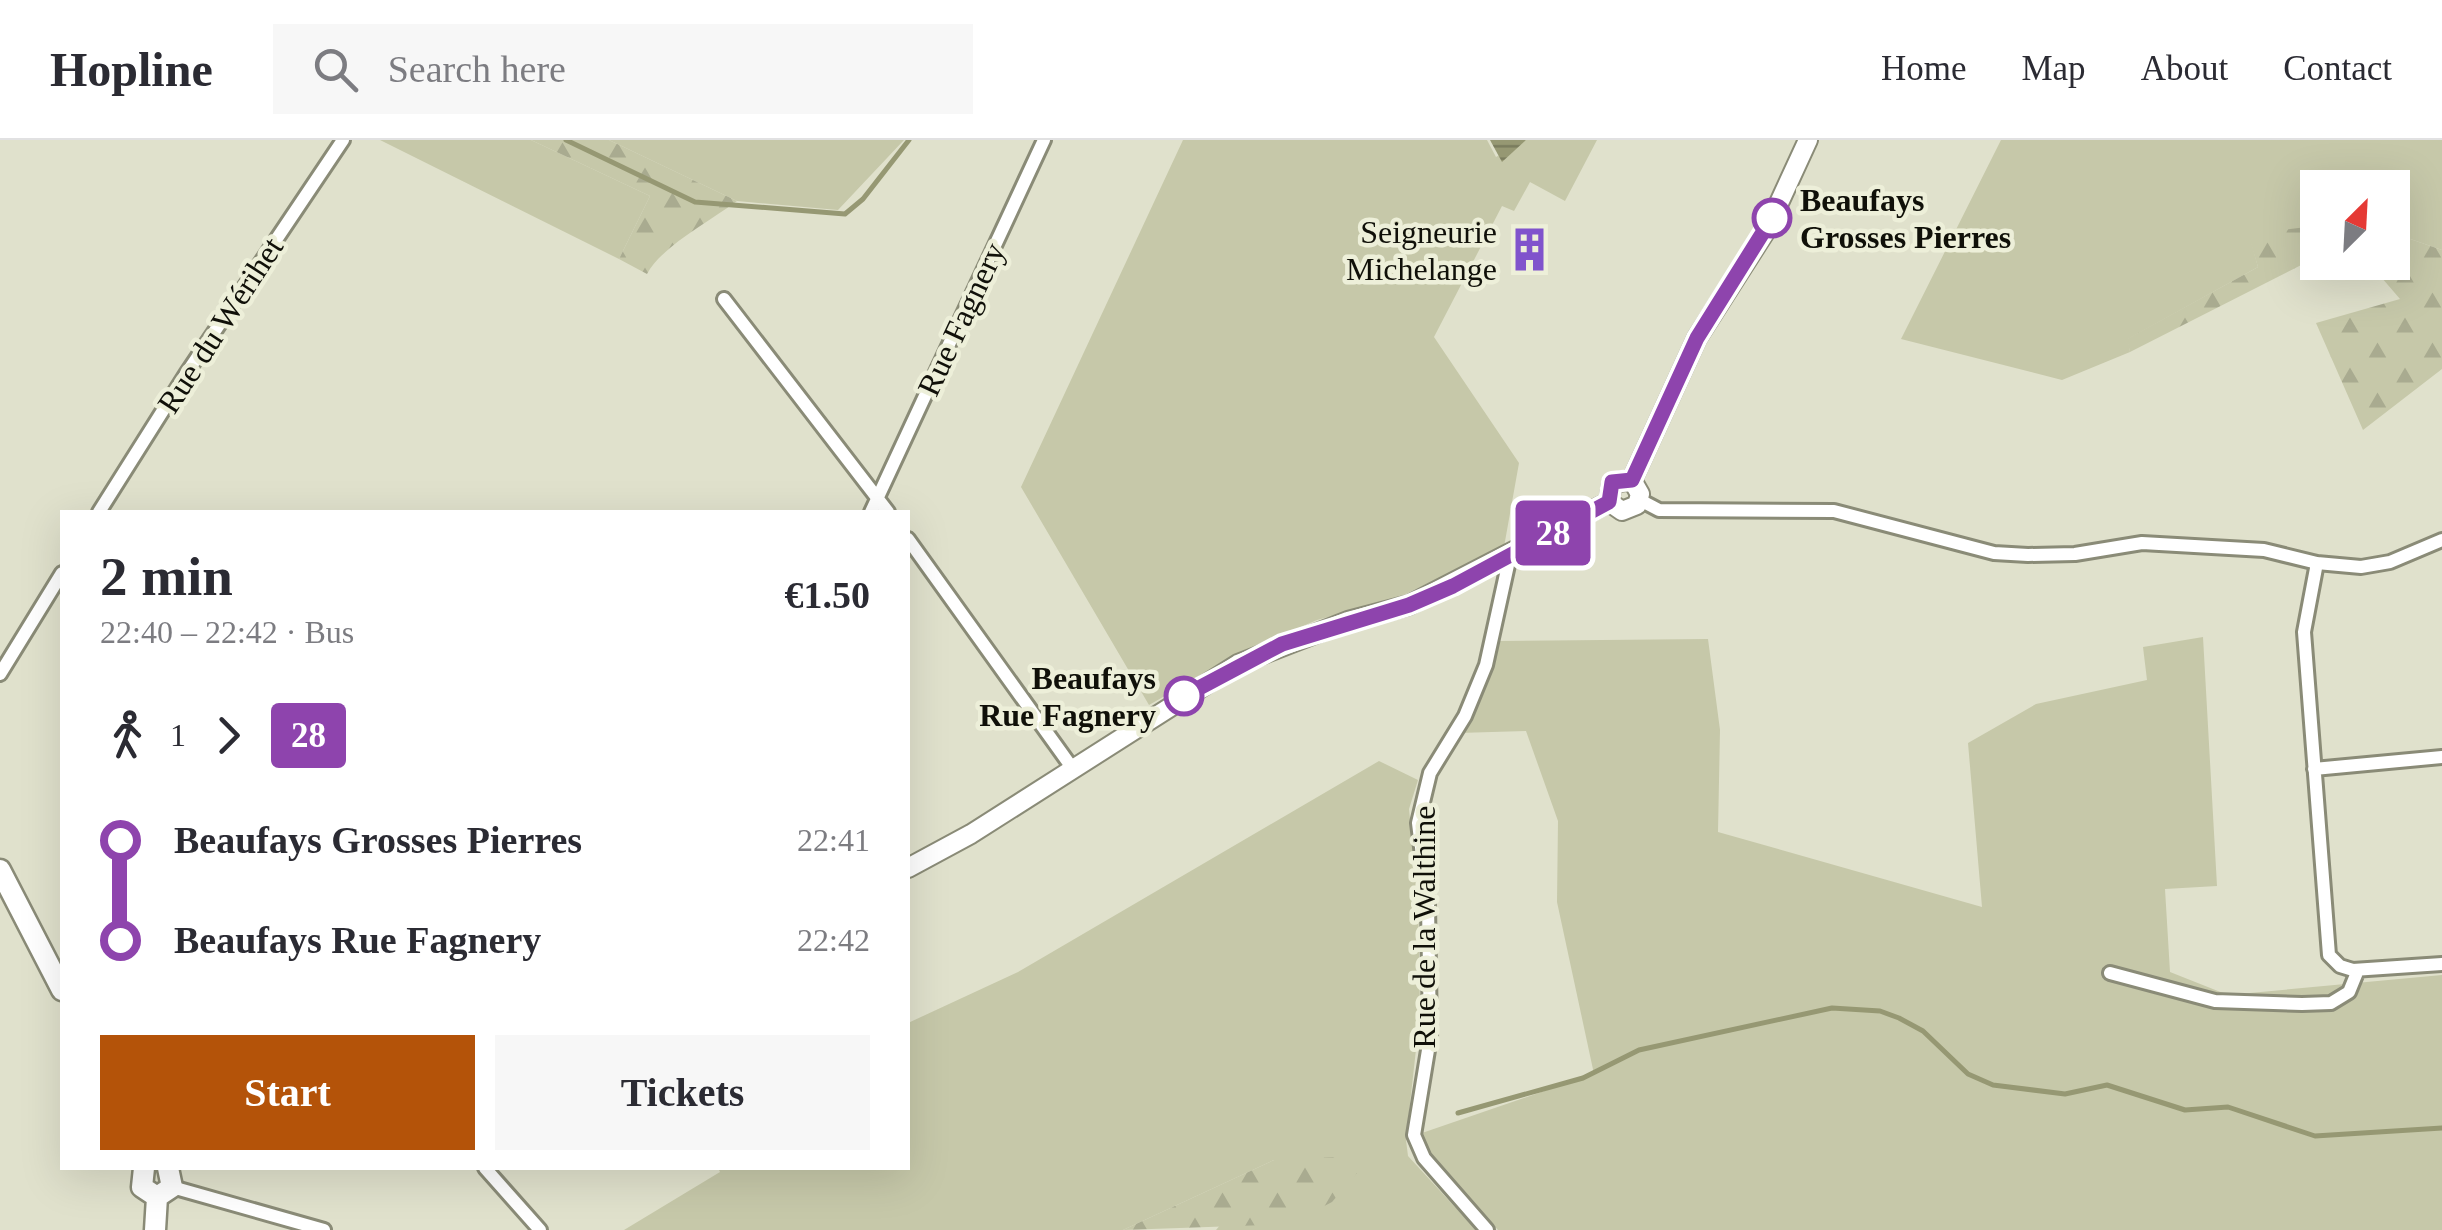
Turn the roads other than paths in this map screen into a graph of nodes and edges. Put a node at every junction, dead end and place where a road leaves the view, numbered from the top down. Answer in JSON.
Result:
{"nodes":[{"id":1,"x":343,"y":140,"type":"edge"},
{"id":2,"x":1044,"y":140,"type":"edge"},
{"id":3,"x":1808,"y":140,"type":"edge"},
{"id":4,"x":724,"y":299,"type":"dead end"},
{"id":5,"x":1632,"y":480,"type":"junction"},
{"id":6,"x":878,"y":498,"type":"junction"},
{"id":7,"x":1640,"y":500,"type":"junction"},
{"id":8,"x":1609,"y":502,"type":"junction"},
{"id":9,"x":101,"y":510,"type":"edge"},
{"id":10,"x":871,"y":510,"type":"edge"},
{"id":11,"x":887,"y":510,"type":"edge"},
{"id":12,"x":2442,"y":540,"type":"edge"},
{"id":13,"x":910,"y":542,"type":"edge"},
{"id":14,"x":1510,"y":556,"type":"junction"},
{"id":15,"x":2317,"y":563,"type":"junction"},
{"id":16,"x":60,"y":576,"type":"edge"},
{"id":17,"x":0,"y":674,"type":"edge"},
{"id":18,"x":2442,"y":757,"type":"edge"},
{"id":19,"x":1073,"y":769,"type":"junction"},
{"id":20,"x":2314,"y":769,"type":"junction"},
{"id":21,"x":910,"y":867,"type":"edge"},
{"id":22,"x":0,"y":870,"type":"edge"},
{"id":23,"x":2442,"y":964,"type":"edge"},
{"id":24,"x":2358,"y":970,"type":"junction"},
{"id":25,"x":2110,"y":973,"type":"dead end"},
{"id":26,"x":60,"y":986,"type":"edge"},
{"id":27,"x":145,"y":1170,"type":"edge"},
{"id":28,"x":487,"y":1170,"type":"edge"},
{"id":29,"x":170,"y":1178,"type":"edge"},
{"id":30,"x":155,"y":1230,"type":"edge"},
{"id":31,"x":324,"y":1230,"type":"edge"},
{"id":32,"x":540,"y":1230,"type":"edge"},
{"id":33,"x":1487,"y":1230,"type":"edge"}],
"edges":[{"from":1,"to":9,"type":"street","name":"Rue du Wérihet"},
{"from":2,"to":6,"type":"street","name":"Rue Fagnery"},
{"from":3,"to":5,"type":"street"},
{"from":4,"to":6,"type":"street"},
{"from":5,"to":7,"type":"street"},
{"from":5,"to":8,"type":"street"},
{"from":6,"to":10,"type":"street","name":"Rue Fagnery"},
{"from":6,"to":11,"type":"street"},
{"from":7,"to":8,"type":"street"},
{"from":7,"to":15,"type":"street"},
{"from":8,"to":14,"type":"street"},
{"from":12,"to":15,"type":"street"},
{"from":13,"to":19,"type":"street"},
{"from":14,"to":19,"type":"street"},
{"from":14,"to":33,"type":"street","name":"Rue de la Walthine"},
{"from":15,"to":20,"type":"street"},
{"from":16,"to":17,"type":"street"},
{"from":18,"to":20,"type":"street"},
{"from":19,"to":21,"type":"street"},
{"from":20,"to":24,"type":"street"},
{"from":22,"to":26,"type":"main road"},
{"from":23,"to":24,"type":"street"},
{"from":24,"to":25,"type":"street"},
{"from":27,"to":29,"type":"main road"},
{"from":28,"to":32,"type":"street"},
{"from":29,"to":30,"type":"main road"},
{"from":29,"to":31,"type":"street"}]}
